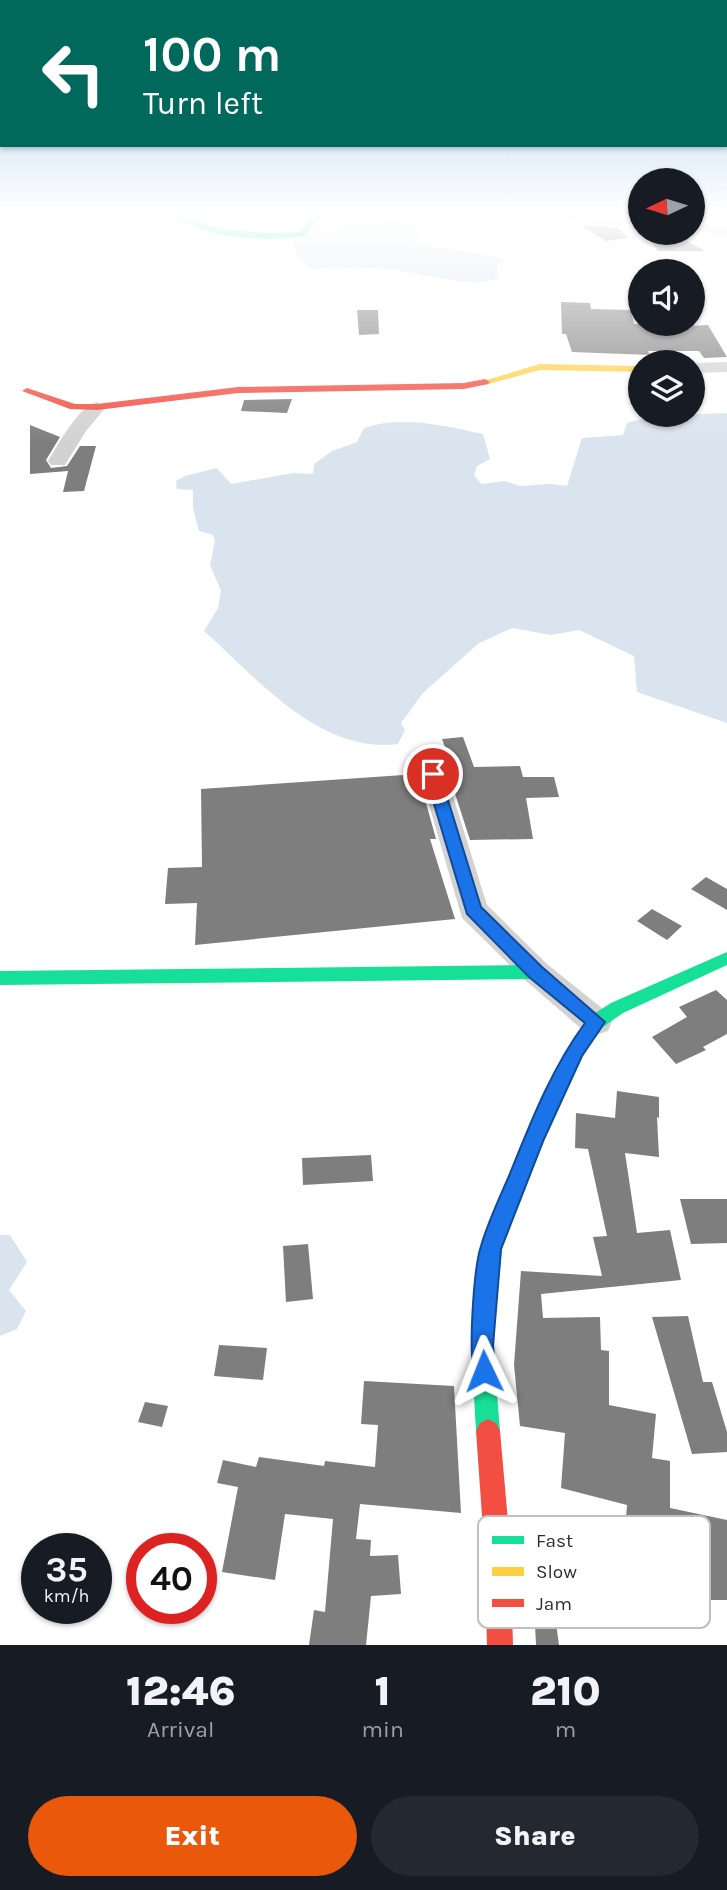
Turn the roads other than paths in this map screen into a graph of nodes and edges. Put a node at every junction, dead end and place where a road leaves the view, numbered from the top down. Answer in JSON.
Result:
{"nodes":[{"id":1,"x":727,"y":367,"type":"edge"},
{"id":2,"x":705,"y":368,"type":"edge"},
{"id":3,"x":628,"y":369,"type":"edge"},
{"id":4,"x":27,"y":391,"type":"dead end"},
{"id":5,"x":97,"y":407,"type":"junction"},
{"id":6,"x":58,"y":461,"type":"dead end"},
{"id":7,"x":433,"y":774,"type":"dead end"},
{"id":8,"x":727,"y":958,"type":"edge"},
{"id":9,"x":536,"y":972,"type":"junction"},
{"id":10,"x":0,"y":978,"type":"edge"},
{"id":11,"x":596,"y":1022,"type":"junction"},
{"id":12,"x":495,"y":1516,"type":"edge"}],
"edges":[{"from":1,"to":2,"type":"street"},
{"from":3,"to":5,"type":"street"},
{"from":4,"to":5,"type":"street"},
{"from":5,"to":6,"type":"street"},
{"from":7,"to":9,"type":"street"},
{"from":8,"to":11,"type":"street"},
{"from":9,"to":10,"type":"street"},
{"from":9,"to":11,"type":"street"},
{"from":11,"to":12,"type":"street"}]}
